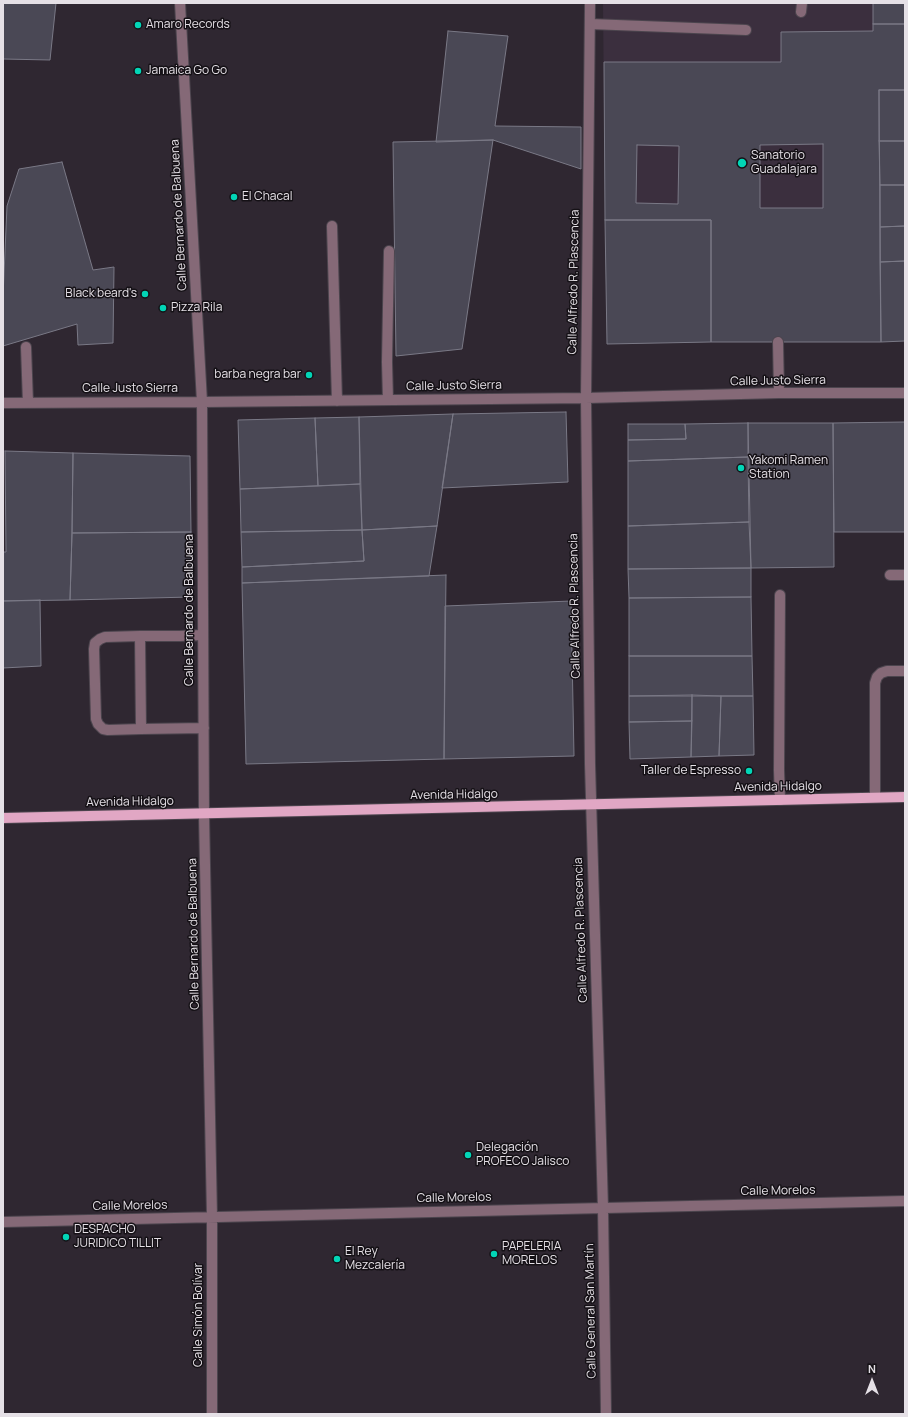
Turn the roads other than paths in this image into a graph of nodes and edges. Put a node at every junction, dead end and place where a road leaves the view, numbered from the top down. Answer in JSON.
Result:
{"nodes":[{"id":1,"x":180,"y":3,"type":"edge"},
{"id":2,"x":590,"y":3,"type":"edge"},
{"id":3,"x":590,"y":24,"type":"junction"},
{"id":4,"x":746,"y":30,"type":"dead end"},
{"id":5,"x":332,"y":226,"type":"dead end"},
{"id":6,"x":390,"y":251,"type":"dead end"},
{"id":7,"x":778,"y":342,"type":"dead end"},
{"id":8,"x":26,"y":347,"type":"dead end"},
{"id":9,"x":779,"y":393,"type":"junction"},
{"id":10,"x":905,"y":393,"type":"edge"},
{"id":11,"x":586,"y":398,"type":"junction"},
{"id":12,"x":337,"y":400,"type":"junction"},
{"id":13,"x":388,"y":400,"type":"junction"},
{"id":14,"x":202,"y":402,"type":"junction"},
{"id":15,"x":3,"y":403,"type":"edge"},
{"id":16,"x":28,"y":403,"type":"junction"},
{"id":17,"x":890,"y":575,"type":"dead end"},
{"id":18,"x":905,"y":575,"type":"edge"},
{"id":19,"x":780,"y":595,"type":"dead end"},
{"id":20,"x":203,"y":635,"type":"junction"},
{"id":21,"x":140,"y":636,"type":"junction"},
{"id":22,"x":905,"y":670,"type":"edge"},
{"id":23,"x":204,"y":728,"type":"junction"},
{"id":24,"x":141,"y":729,"type":"junction"},
{"id":25,"x":875,"y":797,"type":"junction"},
{"id":26,"x":905,"y":797,"type":"edge"},
{"id":27,"x":780,"y":800,"type":"junction"},
{"id":28,"x":591,"y":804,"type":"junction"},
{"id":29,"x":204,"y":814,"type":"junction"},
{"id":30,"x":3,"y":818,"type":"edge"},
{"id":31,"x":905,"y":1201,"type":"edge"},
{"id":32,"x":603,"y":1208,"type":"junction"},
{"id":33,"x":212,"y":1217,"type":"junction"},
{"id":34,"x":3,"y":1222,"type":"edge"},
{"id":35,"x":212,"y":1414,"type":"edge"},
{"id":36,"x":606,"y":1414,"type":"edge"}],
"edges":[{"from":1,"to":14,"type":"street","name":"Calle Bernardo de Balbuena"},
{"from":2,"to":3,"type":"street","name":"Calle Alfredo R. Plascencia"},
{"from":3,"to":4,"type":"street"},
{"from":3,"to":11,"type":"street","name":"Calle Alfredo R. Plascencia"},
{"from":5,"to":12,"type":"street"},
{"from":6,"to":13,"type":"street"},
{"from":7,"to":9,"type":"street"},
{"from":8,"to":16,"type":"street"},
{"from":9,"to":10,"type":"street","name":"Calle Justo Sierra"},
{"from":9,"to":11,"type":"street","name":"Calle Justo Sierra"},
{"from":11,"to":13,"type":"street","name":"Calle Justo Sierra"},
{"from":11,"to":28,"type":"street","name":"Calle Alfredo R. Plascencia"},
{"from":12,"to":13,"type":"street","name":"Calle Justo Sierra"},
{"from":12,"to":14,"type":"street","name":"Calle Justo Sierra"},
{"from":14,"to":16,"type":"street","name":"Calle Justo Sierra"},
{"from":14,"to":20,"type":"street","name":"Calle Bernardo de Balbuena"},
{"from":15,"to":16,"type":"street","name":"Calle Justo Sierra"},
{"from":17,"to":18,"type":"street"},
{"from":19,"to":27,"type":"street"},
{"from":20,"to":21,"type":"street"},
{"from":20,"to":23,"type":"street","name":"Calle Bernardo de Balbuena"},
{"from":21,"to":24,"type":"street"},
{"from":21,"to":24,"type":"street"},
{"from":22,"to":25,"type":"street"},
{"from":23,"to":24,"type":"street"},
{"from":23,"to":29,"type":"street","name":"Calle Bernardo de Balbuena"},
{"from":25,"to":26,"type":"main road","name":"Avenida Hidalgo"},
{"from":25,"to":27,"type":"main road","name":"Avenida Hidalgo"},
{"from":27,"to":28,"type":"main road","name":"Avenida Hidalgo"},
{"from":28,"to":29,"type":"main road","name":"Avenida Hidalgo"},
{"from":28,"to":32,"type":"street","name":"Calle Alfredo R. Plascencia"},
{"from":29,"to":30,"type":"main road","name":"Avenida Hidalgo"},
{"from":29,"to":33,"type":"street","name":"Calle Bernardo de Balbuena"},
{"from":31,"to":32,"type":"street","name":"Calle Morelos"},
{"from":32,"to":33,"type":"street","name":"Calle Morelos"},
{"from":32,"to":36,"type":"street","name":"Calle General San Martín"},
{"from":33,"to":34,"type":"street","name":"Calle Morelos"},
{"from":33,"to":35,"type":"street","name":"Calle Simón Bolívar"}]}
